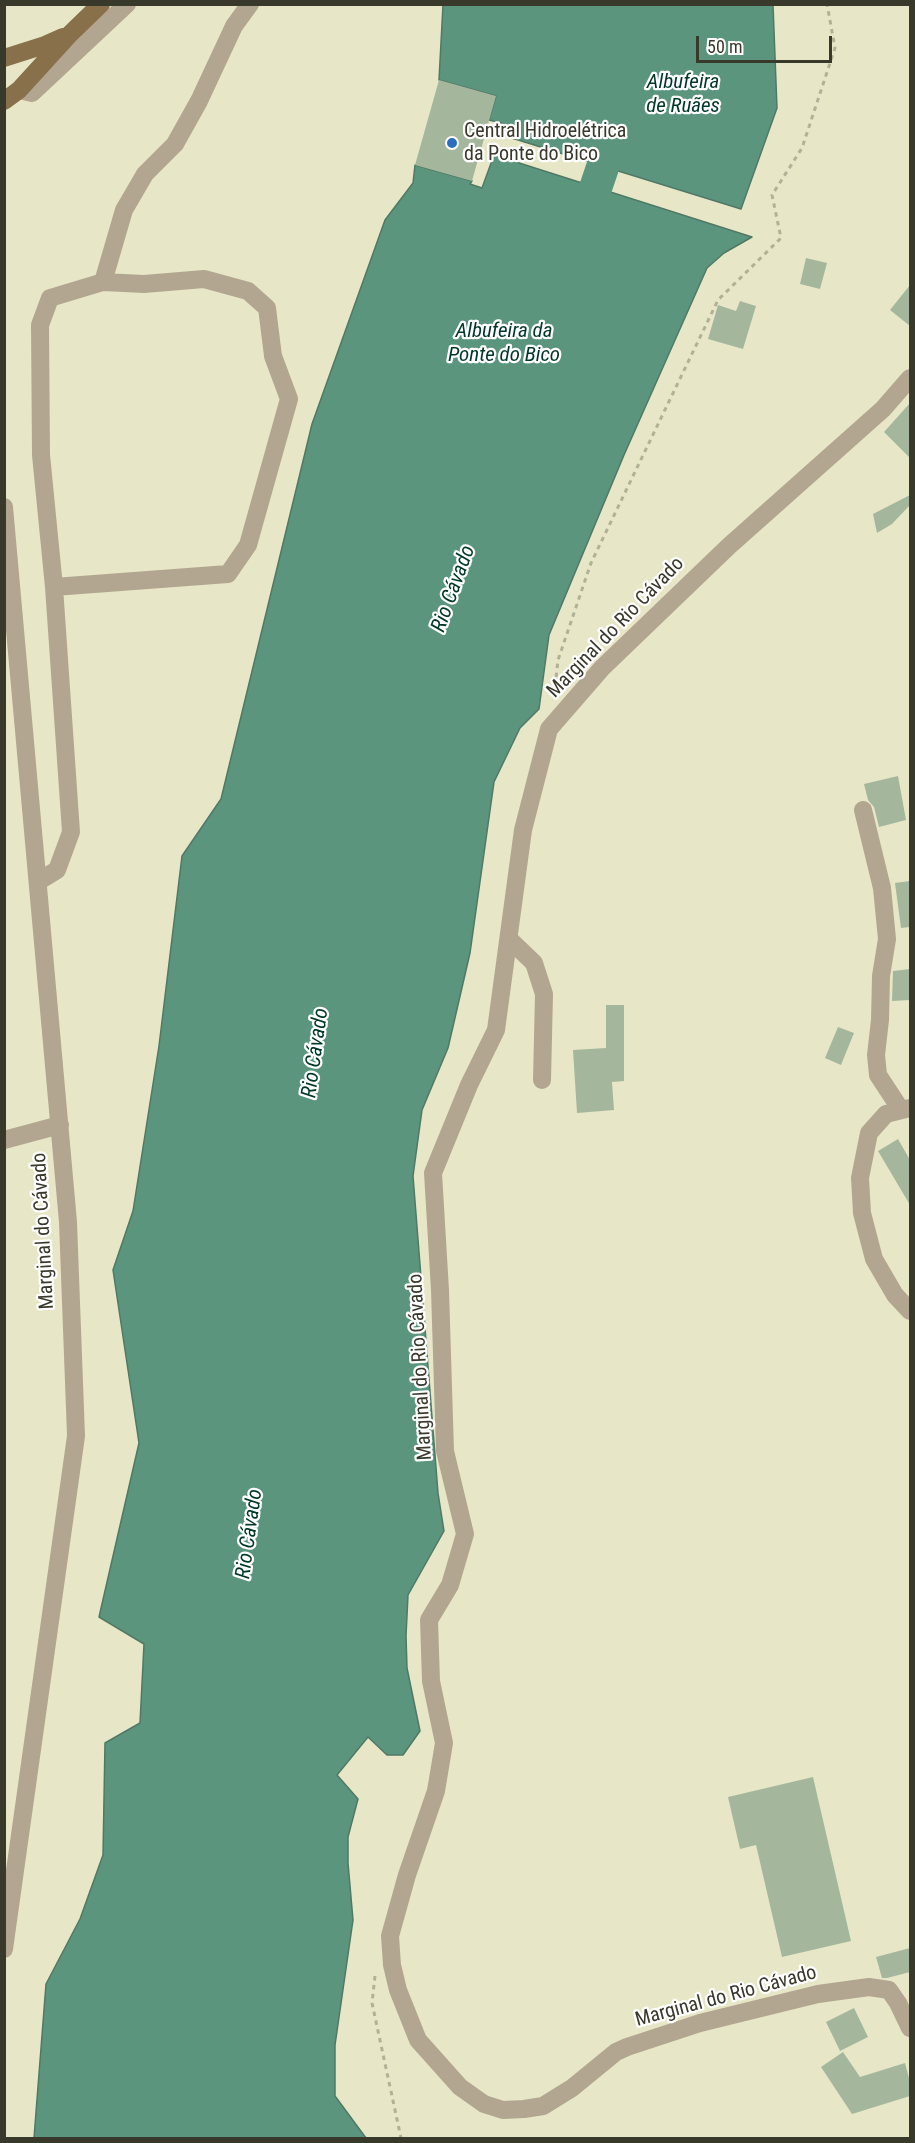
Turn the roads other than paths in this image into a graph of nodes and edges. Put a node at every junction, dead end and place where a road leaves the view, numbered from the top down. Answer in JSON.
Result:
{"nodes":[{"id":1,"x":101,"y":4,"type":"edge"},
{"id":2,"x":127,"y":4,"type":"edge"},
{"id":3,"x":250,"y":4,"type":"edge"},
{"id":4,"x":70,"y":34,"type":"junction"},
{"id":5,"x":4,"y":58,"type":"edge"},
{"id":6,"x":12,"y":96,"type":"edge"},
{"id":7,"x":104,"y":282,"type":"junction"},
{"id":8,"x":910,"y":378,"type":"edge"},
{"id":9,"x":4,"y":507,"type":"edge"},
{"id":10,"x":54,"y":587,"type":"junction"},
{"id":11,"x":862,"y":810,"type":"dead end"},
{"id":12,"x":39,"y":881,"type":"junction"},
{"id":13,"x":509,"y":939,"type":"junction"},
{"id":14,"x":542,"y":1080,"type":"dead end"},
{"id":15,"x":906,"y":1109,"type":"edge"},
{"id":16,"x":60,"y":1125,"type":"junction"},
{"id":17,"x":4,"y":1140,"type":"edge"},
{"id":18,"x":910,"y":1311,"type":"edge"},
{"id":19,"x":12,"y":1847,"type":"edge"},
{"id":20,"x":4,"y":1949,"type":"edge"},
{"id":21,"x":910,"y":2028,"type":"edge"}],
"edges":[{"from":1,"to":4,"type":"main road"},
{"from":2,"to":6,"type":"street"},
{"from":3,"to":7,"type":"street"},
{"from":4,"to":5,"type":"main road"},
{"from":4,"to":6,"type":"main road"},
{"from":7,"to":10,"type":"street"},
{"from":7,"to":10,"type":"street"},
{"from":8,"to":13,"type":"street","name":"Marginal do Rio Cávado"},
{"from":9,"to":12,"type":"street","name":"Marginal do Cávado"},
{"from":10,"to":12,"type":"street"},
{"from":11,"to":15,"type":"street"},
{"from":12,"to":16,"type":"street","name":"Marginal do Cávado"},
{"from":13,"to":14,"type":"street"},
{"from":13,"to":21,"type":"street","name":"Marginal do Rio Cávado"},
{"from":15,"to":18,"type":"street"},
{"from":16,"to":17,"type":"street"},
{"from":16,"to":19,"type":"street","name":"Marginal do Cávado"},
{"from":19,"to":20,"type":"street","name":"Marginal do Cávado"}]}
